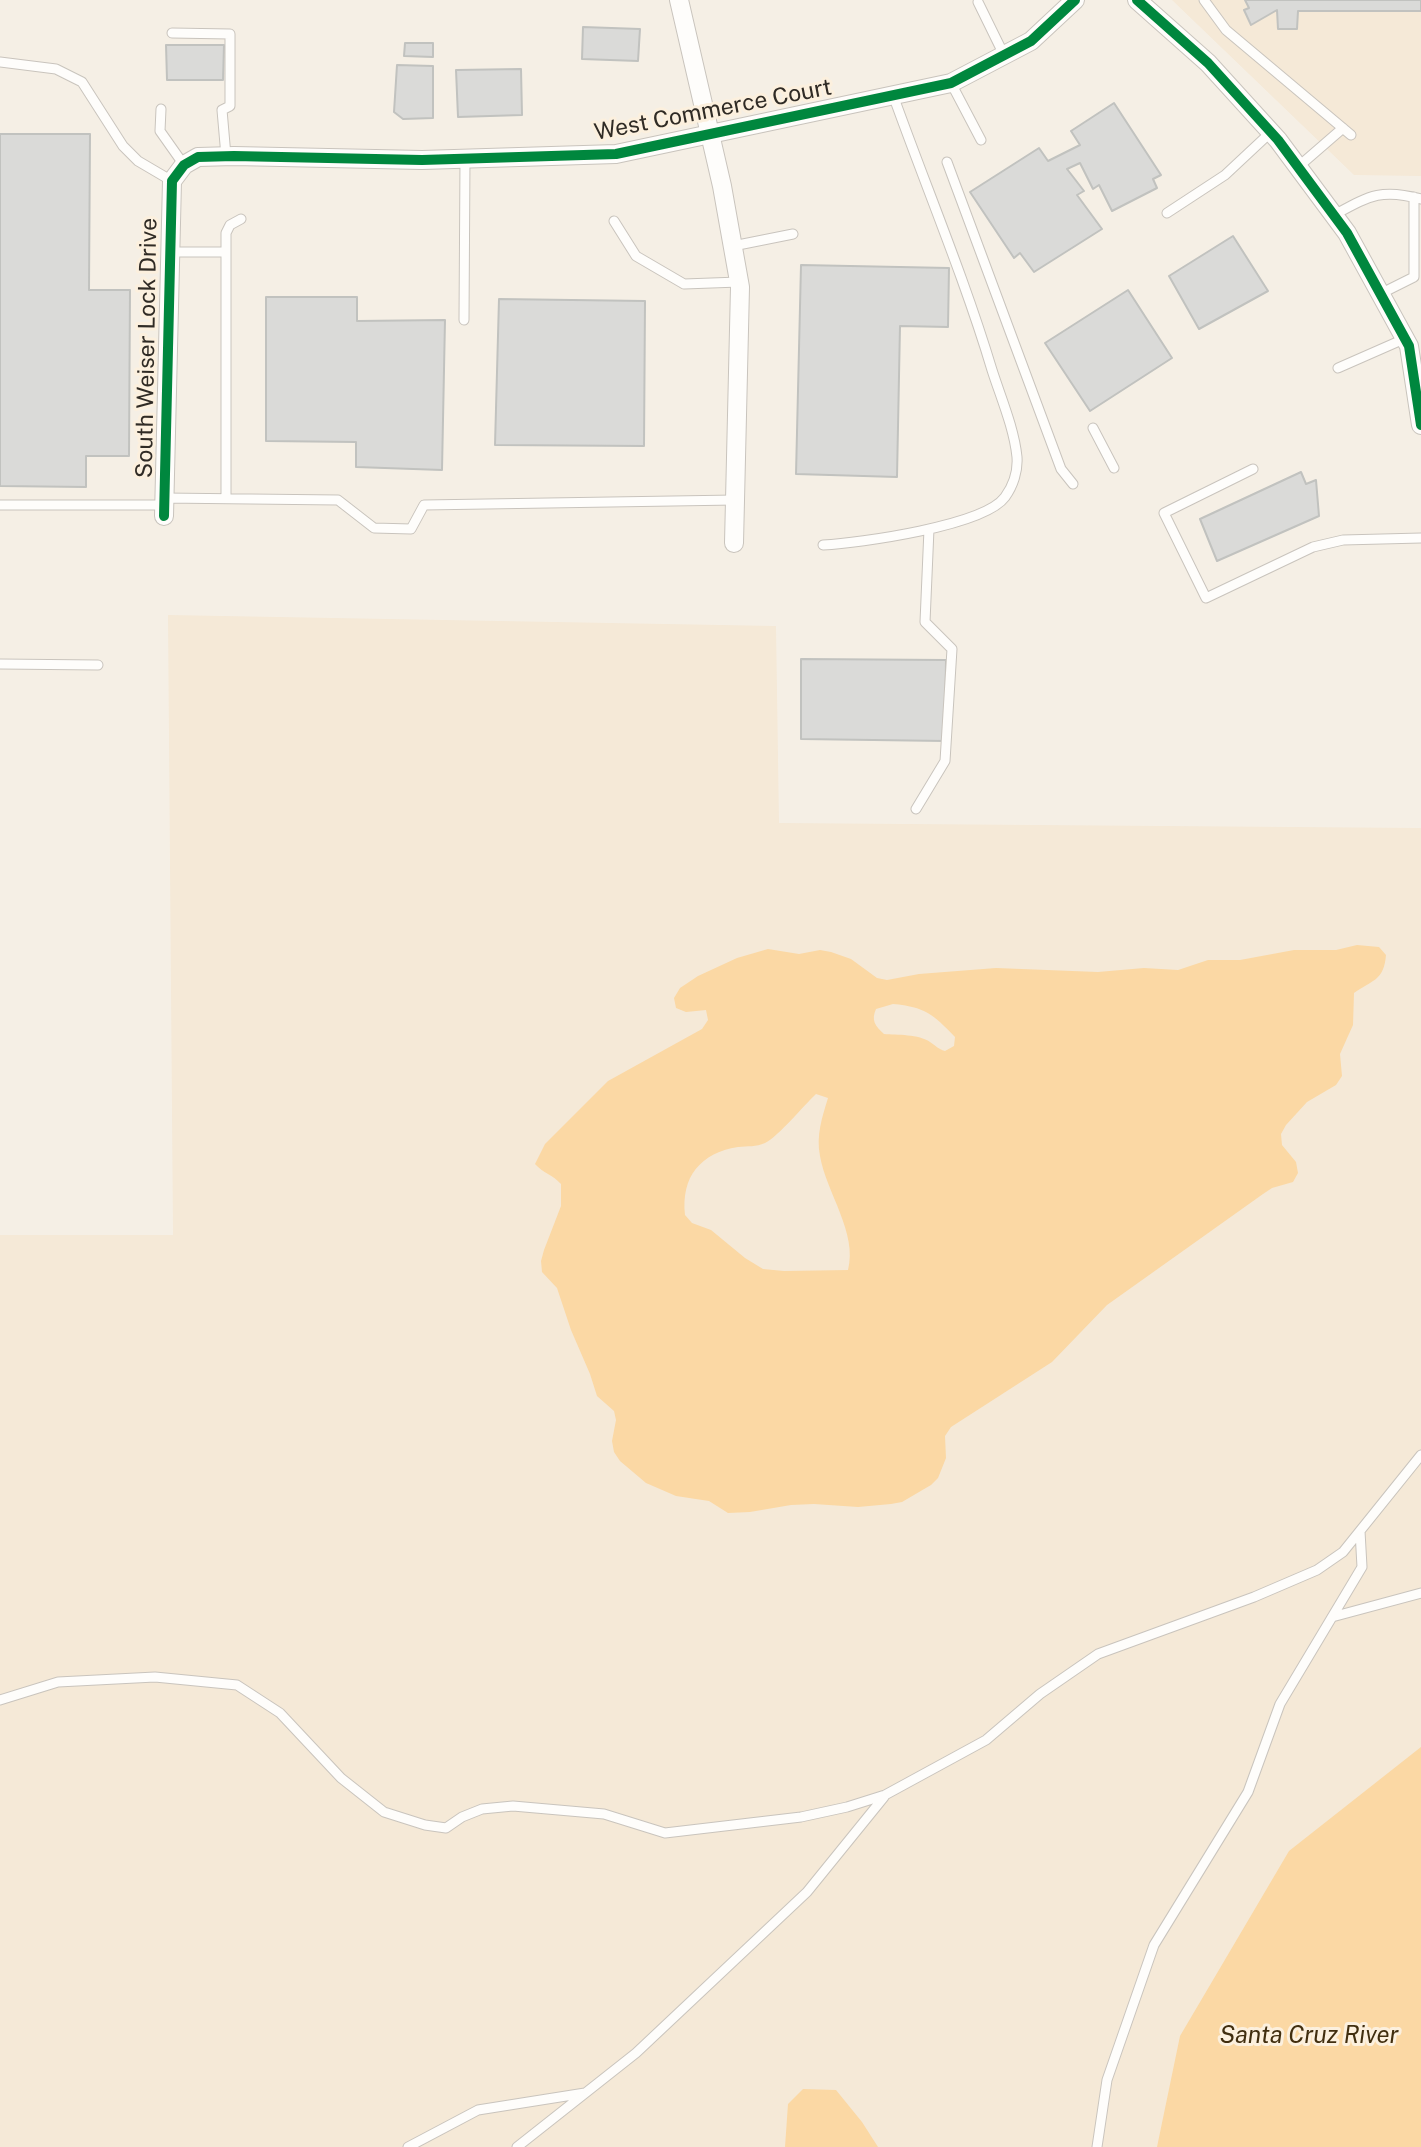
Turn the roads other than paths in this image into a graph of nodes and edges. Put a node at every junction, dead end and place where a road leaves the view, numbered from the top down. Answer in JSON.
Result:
{"nodes":[{"id":1,"x":679,"y":0,"type":"edge"},
{"id":2,"x":1075,"y":0,"type":"edge"},
{"id":3,"x":1137,"y":0,"type":"edge"},
{"id":4,"x":1204,"y":0,"type":"edge"},
{"id":5,"x":978,"y":2,"type":"dead end"},
{"id":6,"x":172,"y":33,"type":"dead end"},
{"id":7,"x":1004,"y":55,"type":"junction"},
{"id":8,"x":0,"y":62,"type":"edge"},
{"id":9,"x":951,"y":83,"type":"junction"},
{"id":10,"x":893,"y":95,"type":"junction"},
{"id":11,"x":161,"y":109,"type":"dead end"},
{"id":12,"x":1271,"y":132,"type":"junction"},
{"id":13,"x":709,"y":134,"type":"junction"},
{"id":14,"x":981,"y":140,"type":"dead end"},
{"id":15,"x":226,"y":156,"type":"junction"},
{"id":16,"x":465,"y":159,"type":"junction"},
{"id":17,"x":947,"y":162,"type":"dead end"},
{"id":18,"x":184,"y":165,"type":"junction"},
{"id":19,"x":1298,"y":167,"type":"junction"},
{"id":20,"x":172,"y":181,"type":"junction"},
{"id":21,"x":1418,"y":198,"type":"edge"},
{"id":22,"x":1167,"y":213,"type":"dead end"},
{"id":23,"x":1334,"y":215,"type":"junction"},
{"id":24,"x":241,"y":219,"type":"dead end"},
{"id":25,"x":614,"y":221,"type":"dead end"},
{"id":26,"x":793,"y":234,"type":"dead end"},
{"id":27,"x":733,"y":246,"type":"junction"},
{"id":28,"x":170,"y":252,"type":"junction"},
{"id":29,"x":226,"y":252,"type":"junction"},
{"id":30,"x":1418,"y":280,"type":"edge"},
{"id":31,"x":739,"y":282,"type":"junction"},
{"id":32,"x":1380,"y":294,"type":"junction"},
{"id":33,"x":464,"y":320,"type":"dead end"},
{"id":34,"x":1404,"y":338,"type":"junction"},
{"id":35,"x":1416,"y":367,"type":"edge"},
{"id":36,"x":1338,"y":368,"type":"dead end"},
{"id":37,"x":1421,"y":425,"type":"edge"},
{"id":38,"x":1093,"y":428,"type":"dead end"},
{"id":39,"x":1114,"y":468,"type":"dead end"},
{"id":40,"x":1253,"y":469,"type":"dead end"},
{"id":41,"x":1073,"y":484,"type":"dead end"},
{"id":42,"x":226,"y":498,"type":"junction"},
{"id":43,"x":735,"y":500,"type":"junction"},
{"id":44,"x":0,"y":505,"type":"edge"},
{"id":45,"x":164,"y":506,"type":"junction"},
{"id":46,"x":929,"y":529,"type":"junction"},
{"id":47,"x":1421,"y":538,"type":"edge"},
{"id":48,"x":734,"y":543,"type":"dead end"},
{"id":49,"x":823,"y":545,"type":"dead end"},
{"id":50,"x":0,"y":664,"type":"edge"},
{"id":51,"x":98,"y":665,"type":"dead end"},
{"id":52,"x":916,"y":809,"type":"dead end"},
{"id":53,"x":1421,"y":1455,"type":"edge"},
{"id":54,"x":1360,"y":1531,"type":"junction"},
{"id":55,"x":1421,"y":1593,"type":"edge"},
{"id":56,"x":1332,"y":1617,"type":"junction"},
{"id":57,"x":0,"y":1700,"type":"edge"},
{"id":58,"x":885,"y":1795,"type":"junction"},
{"id":59,"x":585,"y":2093,"type":"junction"},
{"id":60,"x":408,"y":2147,"type":"edge"},
{"id":61,"x":517,"y":2147,"type":"edge"},
{"id":62,"x":1097,"y":2147,"type":"edge"}],
"edges":[{"from":1,"to":13,"type":"street"},
{"from":2,"to":7,"type":"street","name":"West Commerce Court"},
{"from":3,"to":12,"type":"street"},
{"from":4,"to":19,"type":"lane"},
{"from":5,"to":7,"type":"lane"},
{"from":6,"to":15,"type":"lane"},
{"from":7,"to":9,"type":"street","name":"West Commerce Court"},
{"from":8,"to":20,"type":"lane"},
{"from":9,"to":10,"type":"street","name":"West Commerce Court"},
{"from":9,"to":14,"type":"lane"},
{"from":10,"to":13,"type":"street","name":"West Commerce Court"},
{"from":10,"to":46,"type":"lane"},
{"from":11,"to":18,"type":"lane"},
{"from":12,"to":19,"type":"street"},
{"from":12,"to":22,"type":"lane"},
{"from":13,"to":16,"type":"street","name":"West Commerce Court"},
{"from":13,"to":27,"type":"street"},
{"from":15,"to":16,"type":"street","name":"West Commerce Court"},
{"from":15,"to":18,"type":"street","name":"West Commerce Court"},
{"from":16,"to":33,"type":"lane"},
{"from":17,"to":41,"type":"lane"},
{"from":18,"to":20,"type":"street"},
{"from":19,"to":23,"type":"street"},
{"from":20,"to":28,"type":"street","name":"South Weiser Lock Drive"},
{"from":21,"to":23,"type":"lane"},
{"from":21,"to":30,"type":"lane"},
{"from":23,"to":32,"type":"street"},
{"from":24,"to":29,"type":"lane"},
{"from":25,"to":31,"type":"lane"},
{"from":26,"to":27,"type":"lane"},
{"from":27,"to":31,"type":"street"},
{"from":28,"to":29,"type":"lane"},
{"from":28,"to":45,"type":"street","name":"South Weiser Lock Drive"},
{"from":29,"to":42,"type":"lane"},
{"from":30,"to":32,"type":"lane"},
{"from":31,"to":43,"type":"street"},
{"from":32,"to":34,"type":"street"},
{"from":34,"to":35,"type":"street"},
{"from":34,"to":36,"type":"lane"},
{"from":35,"to":37,"type":"street"},
{"from":38,"to":39,"type":"lane"},
{"from":40,"to":47,"type":"lane"},
{"from":42,"to":43,"type":"lane"},
{"from":42,"to":45,"type":"lane"},
{"from":43,"to":48,"type":"street"},
{"from":44,"to":45,"type":"lane"},
{"from":46,"to":49,"type":"lane"},
{"from":46,"to":52,"type":"lane"},
{"from":50,"to":51,"type":"lane"},
{"from":53,"to":54,"type":"lane"},
{"from":54,"to":56,"type":"lane"},
{"from":54,"to":58,"type":"lane"},
{"from":55,"to":56,"type":"lane"},
{"from":56,"to":62,"type":"lane"},
{"from":57,"to":58,"type":"lane"},
{"from":58,"to":59,"type":"lane"},
{"from":59,"to":60,"type":"lane"},
{"from":59,"to":61,"type":"lane"}]}
